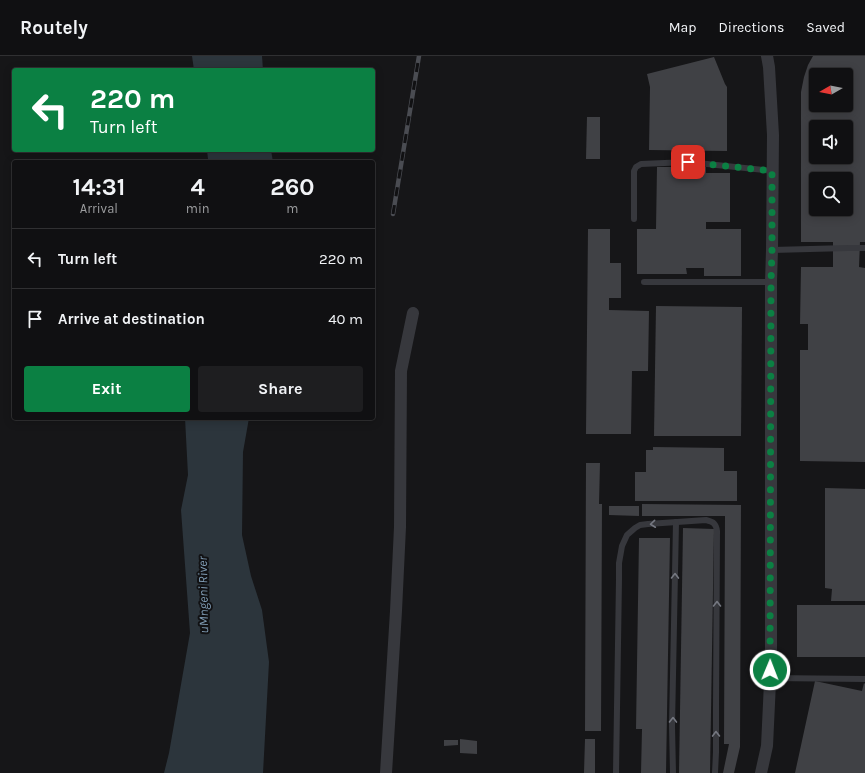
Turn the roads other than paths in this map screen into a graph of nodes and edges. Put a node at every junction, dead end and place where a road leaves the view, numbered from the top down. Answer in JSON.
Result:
{"nodes":[{"id":1,"x":767,"y":56,"type":"edge"},
{"id":2,"x":772,"y":171,"type":"junction"},
{"id":3,"x":634,"y":219,"type":"dead end"},
{"id":4,"x":865,"y":248,"type":"edge"},
{"id":5,"x":772,"y":250,"type":"junction"},
{"id":6,"x":644,"y":282,"type":"dead end"},
{"id":7,"x":771,"y":282,"type":"junction"},
{"id":8,"x":413,"y":313,"type":"dead end"},
{"id":9,"x":676,"y":522,"type":"junction"},
{"id":10,"x":770,"y":678,"type":"junction"},
{"id":11,"x":865,"y":679,"type":"edge"},
{"id":12,"x":386,"y":773,"type":"edge"},
{"id":13,"x":616,"y":773,"type":"edge"},
{"id":14,"x":672,"y":773,"type":"edge"},
{"id":15,"x":715,"y":773,"type":"edge"},
{"id":16,"x":761,"y":773,"type":"edge"}],
"edges":[{"from":1,"to":2,"type":"street"},
{"from":2,"to":3,"type":"lane"},
{"from":2,"to":5,"type":"street"},
{"from":4,"to":5,"type":"lane"},
{"from":5,"to":7,"type":"street"},
{"from":6,"to":7,"type":"lane"},
{"from":7,"to":10,"type":"street"},
{"from":8,"to":12,"type":"street"},
{"from":9,"to":13,"type":"lane","one_way":true},
{"from":14,"to":9,"type":"lane","one_way":true},
{"from":15,"to":9,"type":"lane","one_way":true},
{"from":10,"to":11,"type":"lane"},
{"from":10,"to":16,"type":"street"}]}
